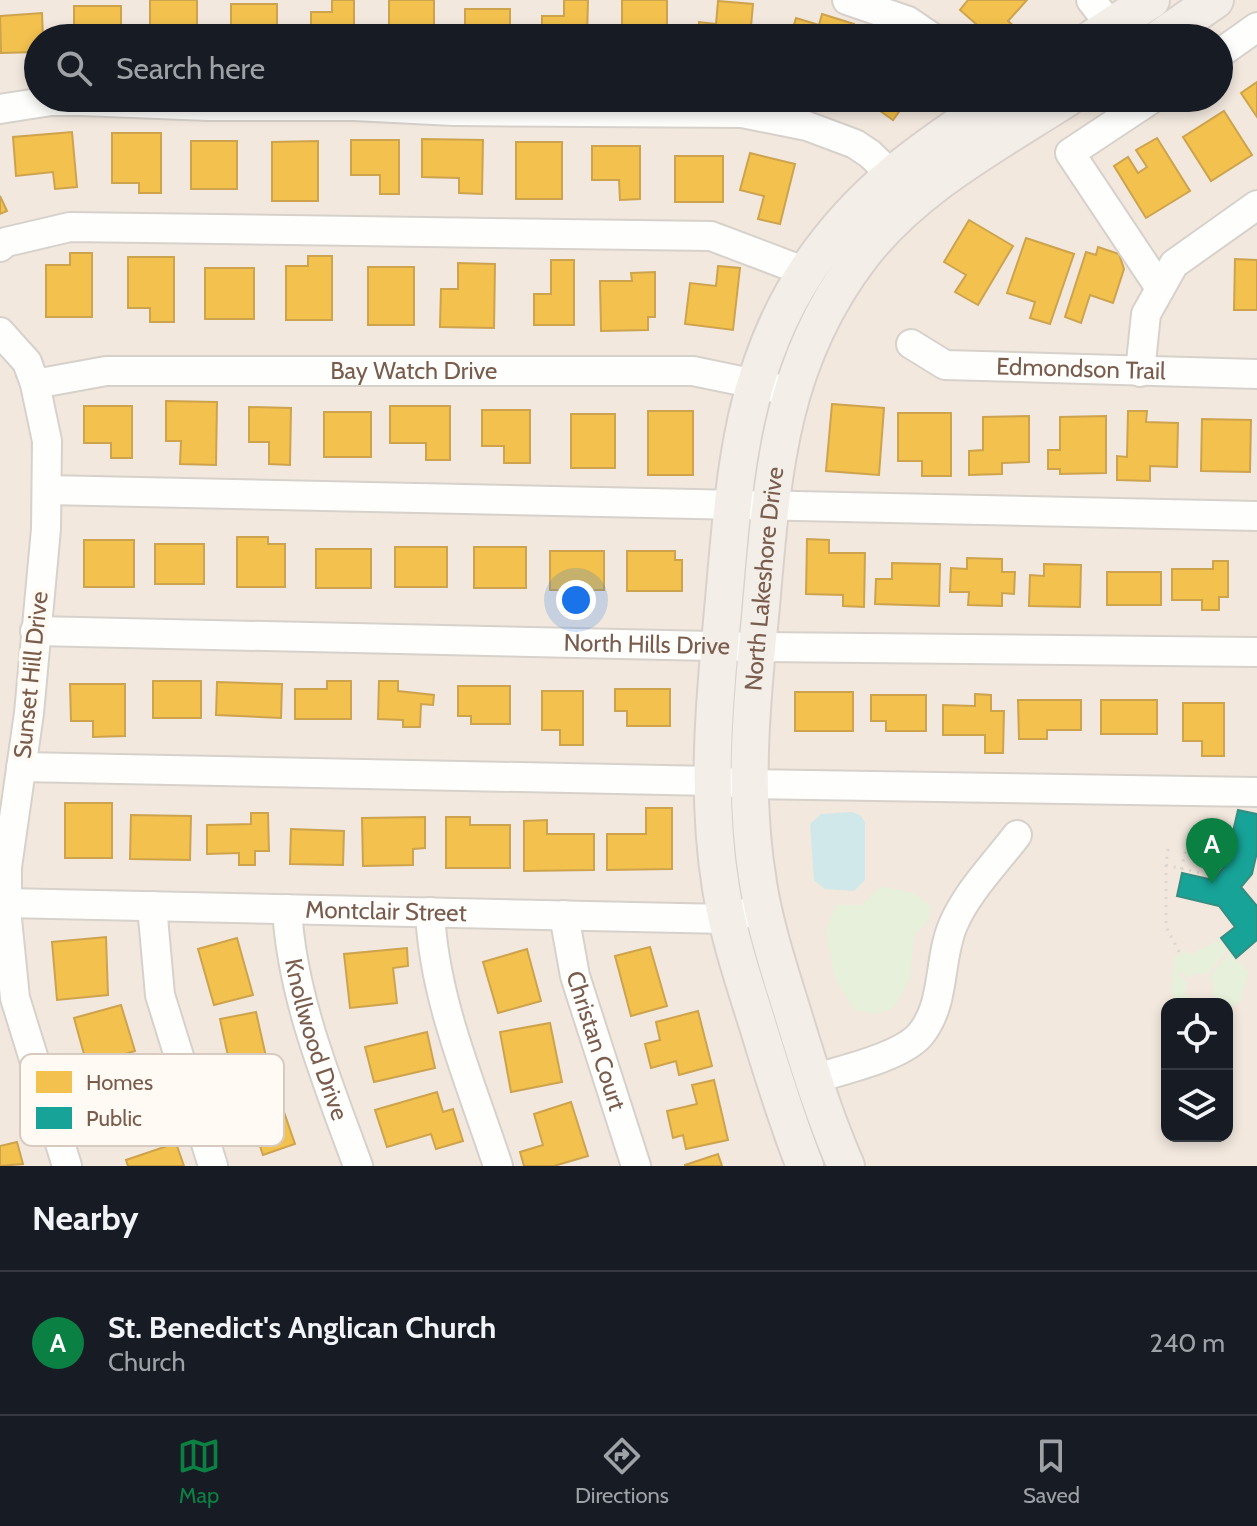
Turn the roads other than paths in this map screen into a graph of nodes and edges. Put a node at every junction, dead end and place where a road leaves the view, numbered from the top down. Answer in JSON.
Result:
{"nodes":[{"id":1,"x":847,"y":0,"type":"edge"},
{"id":2,"x":1151,"y":0,"type":"edge"},
{"id":3,"x":1215,"y":0,"type":"edge"},
{"id":4,"x":912,"y":24,"type":"edge"},
{"id":5,"x":1108,"y":24,"type":"edge"},
{"id":6,"x":1180,"y":24,"type":"edge"},
{"id":7,"x":1257,"y":27,"type":"edge"},
{"id":8,"x":1233,"y":44,"type":"edge"},
{"id":9,"x":24,"y":105,"type":"edge"},
{"id":10,"x":0,"y":109,"type":"edge"},
{"id":11,"x":598,"y":112,"type":"edge"},
{"id":12,"x":979,"y":112,"type":"edge"},
{"id":13,"x":1045,"y":112,"type":"edge"},
{"id":14,"x":1132,"y":112,"type":"edge"},
{"id":15,"x":891,"y":173,"type":"junction"},
{"id":16,"x":916,"y":200,"type":"junction"},
{"id":17,"x":1257,"y":205,"type":"edge"},
{"id":18,"x":0,"y":247,"type":"edge"},
{"id":19,"x":806,"y":272,"type":"junction"},
{"id":20,"x":1160,"y":288,"type":"junction"},
{"id":21,"x":0,"y":332,"type":"edge"},
{"id":22,"x":911,"y":344,"type":"dead end"},
{"id":23,"x":1140,"y":372,"type":"junction"},
{"id":24,"x":1257,"y":374,"type":"edge"},
{"id":25,"x":754,"y":383,"type":"junction"},
{"id":26,"x":35,"y":384,"type":"junction"},
{"id":27,"x":790,"y":392,"type":"junction"},
{"id":28,"x":47,"y":490,"type":"junction"},
{"id":29,"x":733,"y":504,"type":"junction"},
{"id":30,"x":770,"y":507,"type":"junction"},
{"id":31,"x":1257,"y":516,"type":"edge"},
{"id":32,"x":35,"y":631,"type":"junction"},
{"id":33,"x":720,"y":645,"type":"junction"},
{"id":34,"x":757,"y":647,"type":"junction"},
{"id":35,"x":1257,"y":652,"type":"edge"},
{"id":36,"x":21,"y":767,"type":"junction"},
{"id":37,"x":712,"y":781,"type":"junction"},
{"id":38,"x":748,"y":784,"type":"junction"},
{"id":39,"x":1257,"y":792,"type":"edge"},
{"id":40,"x":1017,"y":835,"type":"dead end"},
{"id":41,"x":6,"y":903,"type":"junction"},
{"id":42,"x":152,"y":906,"type":"junction"},
{"id":43,"x":763,"y":908,"type":"junction"},
{"id":44,"x":287,"y":909,"type":"junction"},
{"id":45,"x":430,"y":912,"type":"junction"},
{"id":46,"x":564,"y":915,"type":"junction"},
{"id":47,"x":726,"y":919,"type":"junction"},
{"id":48,"x":32,"y":1054,"type":"edge"},
{"id":49,"x":178,"y":1054,"type":"edge"},
{"id":50,"x":813,"y":1079,"type":"junction"},
{"id":51,"x":778,"y":1091,"type":"junction"},
{"id":52,"x":61,"y":1146,"type":"edge"},
{"id":53,"x":207,"y":1146,"type":"edge"},
{"id":54,"x":67,"y":1166,"type":"edge"},
{"id":55,"x":213,"y":1166,"type":"edge"},
{"id":56,"x":358,"y":1166,"type":"edge"},
{"id":57,"x":498,"y":1166,"type":"edge"},
{"id":58,"x":636,"y":1166,"type":"edge"},
{"id":59,"x":805,"y":1166,"type":"edge"},
{"id":60,"x":846,"y":1166,"type":"edge"}],
"edges":[{"from":1,"to":4,"type":"street"},
{"from":2,"to":5,"type":"main road"},
{"from":3,"to":6,"type":"main road"},
{"from":7,"to":8,"type":"street"},
{"from":9,"to":10,"type":"street"},
{"from":11,"to":15,"type":"street"},
{"from":12,"to":15,"type":"main road","name":"North Lakeshore Drive"},
{"from":13,"to":16,"type":"main road","name":"North Lakeshore Drive"},
{"from":14,"to":20,"type":"street"},
{"from":15,"to":16,"type":"street"},
{"from":15,"to":19,"type":"main road","name":"North Lakeshore Drive"},
{"from":16,"to":27,"type":"main road","name":"North Lakeshore Drive"},
{"from":17,"to":20,"type":"street"},
{"from":18,"to":19,"type":"street"},
{"from":19,"to":25,"type":"main road","name":"North Lakeshore Drive"},
{"from":20,"to":23,"type":"street"},
{"from":21,"to":26,"type":"street","name":"Sunset Hill Drive"},
{"from":22,"to":23,"type":"street","name":"Edmondson Trail"},
{"from":23,"to":24,"type":"street","name":"Edmondson Trail"},
{"from":25,"to":26,"type":"street","name":"Bay Watch Drive"},
{"from":25,"to":27,"type":"street","name":"Bay Watch Drive"},
{"from":25,"to":29,"type":"main road","name":"North Lakeshore Drive"},
{"from":26,"to":28,"type":"street","name":"Sunset Hill Drive"},
{"from":27,"to":30,"type":"main road","name":"North Lakeshore Drive"},
{"from":28,"to":29,"type":"street"},
{"from":28,"to":32,"type":"street","name":"Sunset Hill Drive"},
{"from":29,"to":30,"type":"street"},
{"from":29,"to":33,"type":"main road","name":"North Lakeshore Drive"},
{"from":30,"to":31,"type":"street"},
{"from":30,"to":34,"type":"main road","name":"North Lakeshore Drive"},
{"from":32,"to":33,"type":"street","name":"North Hills Drive"},
{"from":32,"to":36,"type":"street","name":"Sunset Hill Drive"},
{"from":33,"to":34,"type":"street","name":"North Hills Drive"},
{"from":33,"to":37,"type":"main road","name":"North Lakeshore Drive"},
{"from":34,"to":35,"type":"street","name":"North Hills Drive"},
{"from":34,"to":38,"type":"main road","name":"North Lakeshore Drive"},
{"from":36,"to":37,"type":"street"},
{"from":36,"to":41,"type":"street","name":"Sunset Hill Drive"},
{"from":37,"to":38,"type":"street"},
{"from":37,"to":47,"type":"main road","name":"North Lakeshore Drive"},
{"from":38,"to":39,"type":"street"},
{"from":38,"to":43,"type":"main road","name":"North Lakeshore Drive"},
{"from":40,"to":50,"type":"street"},
{"from":41,"to":42,"type":"street","name":"Montclair Street"},
{"from":41,"to":48,"type":"street","name":"Sunset Hill Drive"},
{"from":42,"to":44,"type":"street","name":"Montclair Street"},
{"from":42,"to":49,"type":"street"},
{"from":43,"to":47,"type":"street","name":"Montclair Street"},
{"from":43,"to":50,"type":"main road","name":"North Lakeshore Drive"},
{"from":44,"to":45,"type":"street","name":"Montclair Street"},
{"from":44,"to":56,"type":"street","name":"Knollwood Drive"},
{"from":45,"to":46,"type":"street","name":"Montclair Street"},
{"from":45,"to":57,"type":"street"},
{"from":46,"to":47,"type":"street","name":"Montclair Street"},
{"from":46,"to":58,"type":"street","name":"Christan Court"},
{"from":47,"to":51,"type":"main road","name":"North Lakeshore Drive"},
{"from":50,"to":51,"type":"main road"},
{"from":50,"to":60,"type":"main road","name":"North Lakeshore Drive"},
{"from":51,"to":59,"type":"main road","name":"North Lakeshore Drive"},
{"from":52,"to":54,"type":"street","name":"Sunset Hill Drive"},
{"from":53,"to":55,"type":"street"}]}
